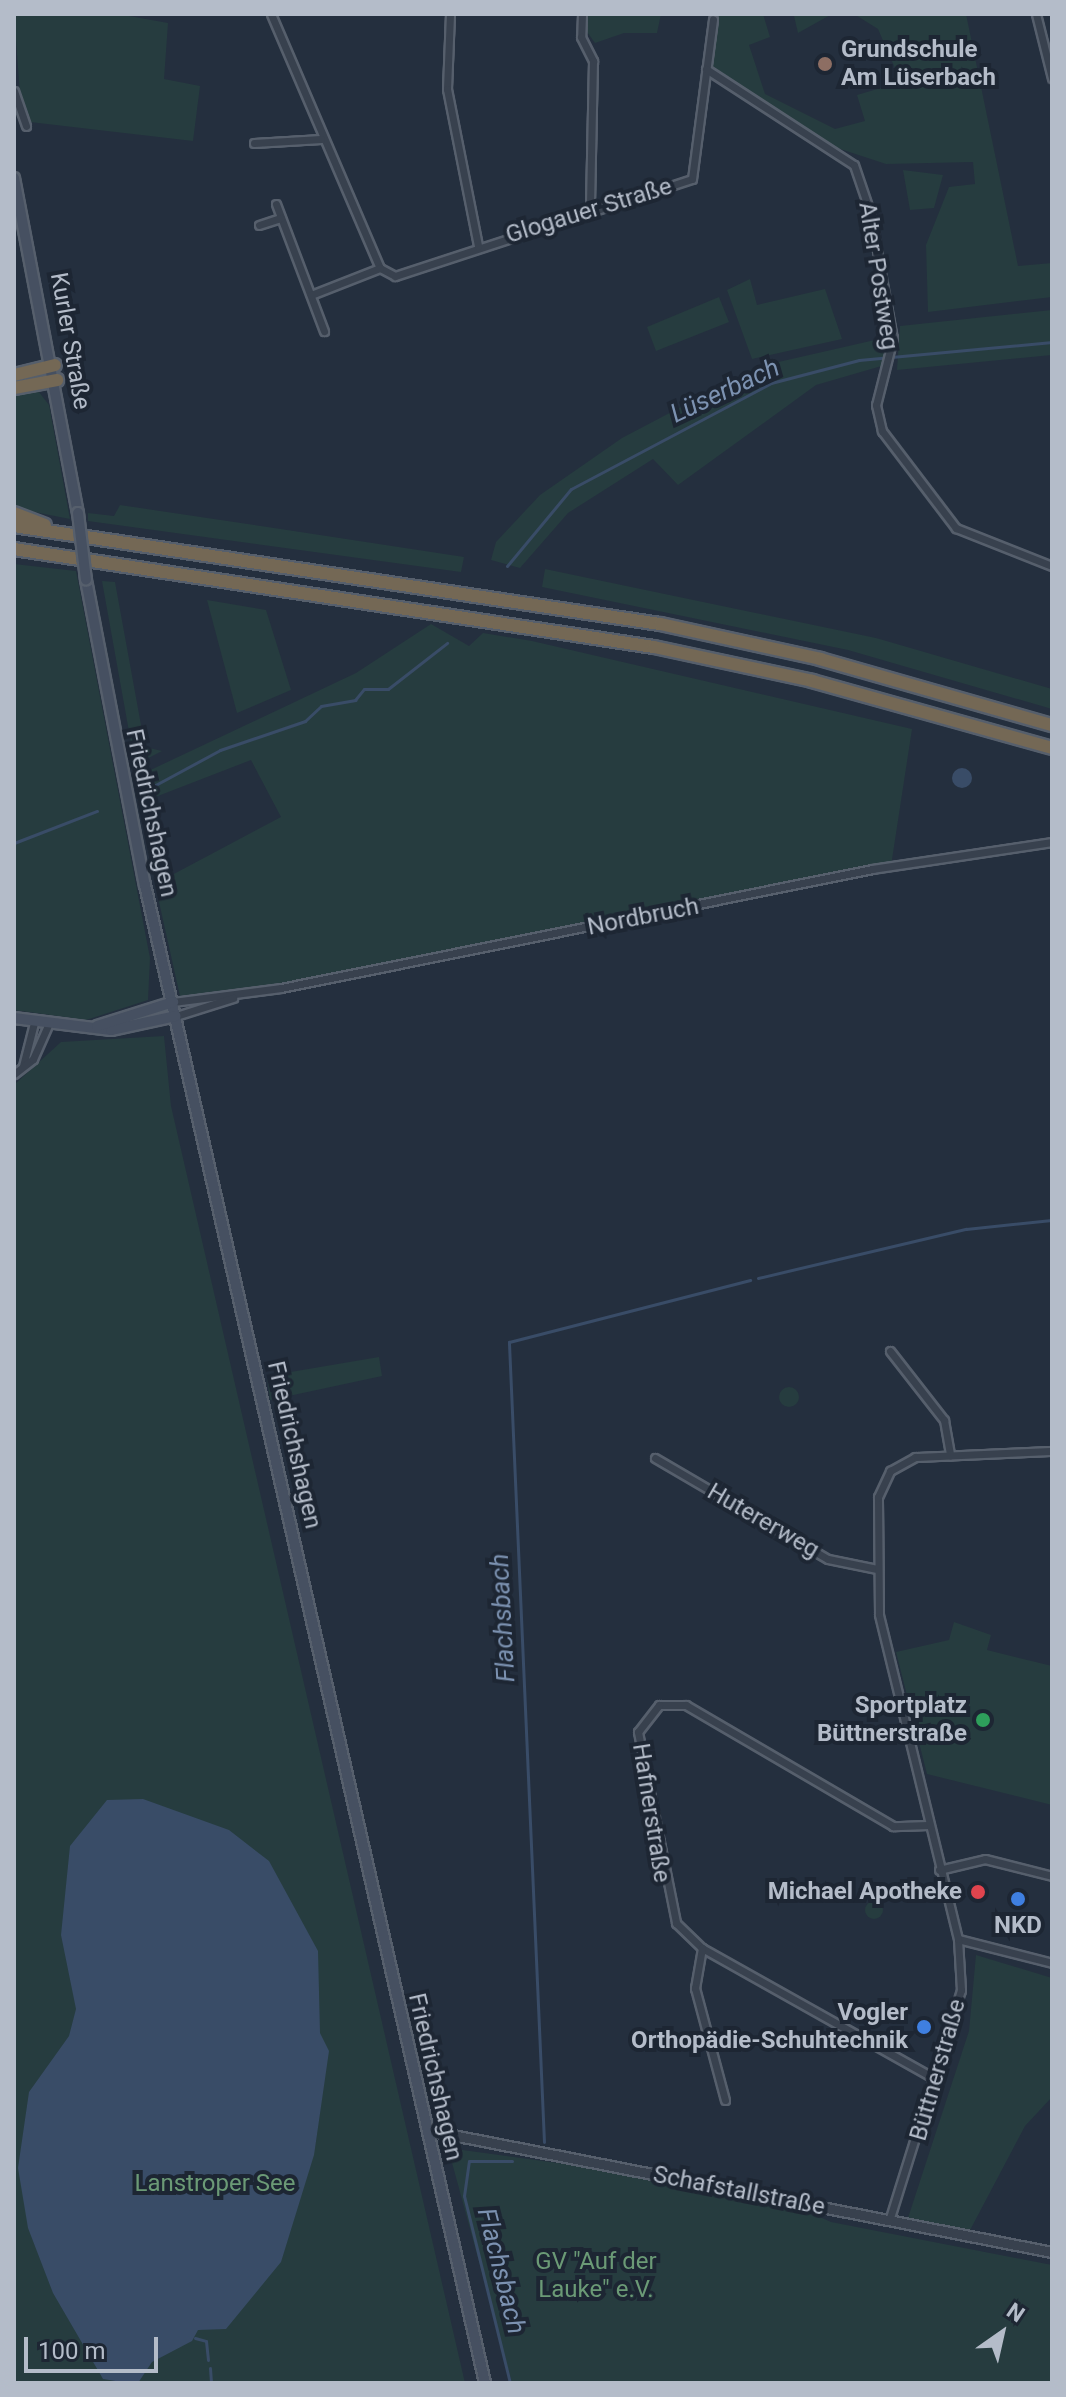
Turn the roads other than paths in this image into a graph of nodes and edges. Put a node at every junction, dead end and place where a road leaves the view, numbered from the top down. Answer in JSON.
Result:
{"nodes":[{"id":1,"x":271,"y":14,"type":"edge"},
{"id":2,"x":450,"y":14,"type":"edge"},
{"id":3,"x":582,"y":14,"type":"edge"},
{"id":4,"x":1036,"y":14,"type":"edge"},
{"id":5,"x":713,"y":19,"type":"dead end"},
{"id":6,"x":706,"y":69,"type":"junction"},
{"id":7,"x":1052,"y":78,"type":"edge"},
{"id":8,"x":14,"y":91,"type":"edge"},
{"id":9,"x":26,"y":126,"type":"dead end"},
{"id":10,"x":321,"y":139,"type":"junction"},
{"id":11,"x":254,"y":143,"type":"dead end"},
{"id":12,"x":14,"y":178,"type":"edge"},
{"id":13,"x":276,"y":204,"type":"dead end"},
{"id":14,"x":590,"y":210,"type":"junction"},
{"id":15,"x":281,"y":218,"type":"junction"},
{"id":16,"x":259,"y":225,"type":"dead end"},
{"id":17,"x":478,"y":246,"type":"junction"},
{"id":18,"x":380,"y":268,"type":"junction"},
{"id":19,"x":311,"y":295,"type":"junction"},
{"id":20,"x":324,"y":331,"type":"dead end"},
{"id":21,"x":55,"y":365,"type":"junction"},
{"id":22,"x":14,"y":375,"type":"edge"},
{"id":23,"x":57,"y":380,"type":"junction"},
{"id":24,"x":14,"y":388,"type":"edge"},
{"id":25,"x":14,"y":513,"type":"edge"},
{"id":26,"x":78,"y":513,"type":"joint"},
{"id":27,"x":14,"y":526,"type":"edge"},
{"id":28,"x":62,"y":533,"type":"junction"},
{"id":29,"x":14,"y":549,"type":"edge"},
{"id":30,"x":1052,"y":566,"type":"edge"},
{"id":31,"x":1052,"y":725,"type":"edge"},
{"id":32,"x":1052,"y":748,"type":"edge"},
{"id":33,"x":1052,"y":842,"type":"edge"},
{"id":34,"x":234,"y":997,"type":"junction"},
{"id":35,"x":173,"y":1002,"type":"junction"},
{"id":36,"x":176,"y":1016,"type":"junction"},
{"id":37,"x":14,"y":1018,"type":"edge"},
{"id":38,"x":34,"y":1023,"type":"junction"},
{"id":39,"x":48,"y":1026,"type":"junction"},
{"id":40,"x":96,"y":1027,"type":"junction"},
{"id":41,"x":23,"y":1066,"type":"junction"},
{"id":42,"x":14,"y":1074,"type":"edge"},
{"id":43,"x":890,"y":1351,"type":"dead end"},
{"id":44,"x":1052,"y":1451,"type":"edge"},
{"id":45,"x":950,"y":1455,"type":"junction"},
{"id":46,"x":655,"y":1458,"type":"dead end"},
{"id":47,"x":877,"y":1569,"type":"junction"},
{"id":48,"x":928,"y":1825,"type":"junction"},
{"id":49,"x":939,"y":1870,"type":"junction"},
{"id":50,"x":1052,"y":1876,"type":"edge"},
{"id":51,"x":958,"y":1939,"type":"junction"},
{"id":52,"x":702,"y":1948,"type":"junction"},
{"id":53,"x":1052,"y":1963,"type":"edge"},
{"id":54,"x":937,"y":2080,"type":"junction"},
{"id":55,"x":725,"y":2100,"type":"dead end"},
{"id":56,"x":427,"y":2130,"type":"junction"},
{"id":57,"x":889,"y":2221,"type":"junction"},
{"id":58,"x":1052,"y":2252,"type":"edge"},
{"id":59,"x":485,"y":2383,"type":"edge"}],
"edges":[{"from":1,"to":10,"type":"street"},
{"from":2,"to":17,"type":"street"},
{"from":3,"to":14,"type":"street"},
{"from":4,"to":7,"type":"street"},
{"from":5,"to":6,"type":"street","name":"Glogauer Straße"},
{"from":6,"to":14,"type":"street","name":"Glogauer Straße"},
{"from":6,"to":30,"type":"street","name":"Alter Postweg"},
{"from":8,"to":9,"type":"street"},
{"from":10,"to":11,"type":"street"},
{"from":10,"to":18,"type":"street"},
{"from":12,"to":21,"type":"main road","name":"Kurler Straße"},
{"from":13,"to":15,"type":"street"},
{"from":14,"to":17,"type":"street","name":"Glogauer Straße"},
{"from":15,"to":16,"type":"street"},
{"from":15,"to":19,"type":"street"},
{"from":17,"to":18,"type":"street","name":"Glogauer Straße"},
{"from":18,"to":19,"type":"street"},
{"from":19,"to":20,"type":"street"},
{"from":21,"to":22,"type":"highway"},
{"from":21,"to":23,"type":"main road","name":"Kurler Straße"},
{"from":23,"to":24,"type":"highway"},
{"from":23,"to":26,"type":"main road","name":"Kurler Straße"},
{"from":25,"to":28,"type":"highway"},
{"from":26,"to":35,"type":"main road","name":"Friedrichshagen","bridge":true},
{"from":27,"to":28,"type":"highway"},
{"from":28,"to":31,"type":"highway"},
{"from":29,"to":32,"type":"highway"},
{"from":33,"to":34,"type":"street","name":"Nordbruch"},
{"from":34,"to":35,"type":"street","name":"Nordbruch"},
{"from":34,"to":36,"type":"street","name":"Nordbruch"},
{"from":35,"to":36,"type":"main road","name":"Friedrichshagen"},
{"from":35,"to":40,"type":"main road"},
{"from":36,"to":40,"type":"main road"},
{"from":36,"to":56,"type":"main road","name":"Friedrichshagen"},
{"from":37,"to":38,"type":"main road"},
{"from":38,"to":39,"type":"main road"},
{"from":38,"to":41,"type":"street"},
{"from":39,"to":40,"type":"main road"},
{"from":39,"to":41,"type":"street"},
{"from":41,"to":42,"type":"street"},
{"from":43,"to":45,"type":"street"},
{"from":44,"to":45,"type":"street","name":"Büttnerstraße"},
{"from":45,"to":47,"type":"street","name":"Büttnerstraße"},
{"from":46,"to":47,"type":"street","name":"Hutererweg"},
{"from":47,"to":48,"type":"street","name":"Büttnerstraße"},
{"from":48,"to":49,"type":"street","name":"Büttnerstraße"},
{"from":48,"to":52,"type":"street","name":"Hafnerstraße"},
{"from":49,"to":50,"type":"street"},
{"from":49,"to":51,"type":"street","name":"Büttnerstraße"},
{"from":51,"to":53,"type":"street"},
{"from":51,"to":54,"type":"street","name":"Büttnerstraße"},
{"from":52,"to":54,"type":"street","name":"Hafnerstraße"},
{"from":52,"to":55,"type":"street"},
{"from":54,"to":57,"type":"street","name":"Büttnerstraße"},
{"from":56,"to":57,"type":"street","name":"Schafstallstraße"},
{"from":56,"to":59,"type":"main road","name":"Friedrichshagen"},
{"from":57,"to":58,"type":"street","name":"Schafstallstraße"}]}
